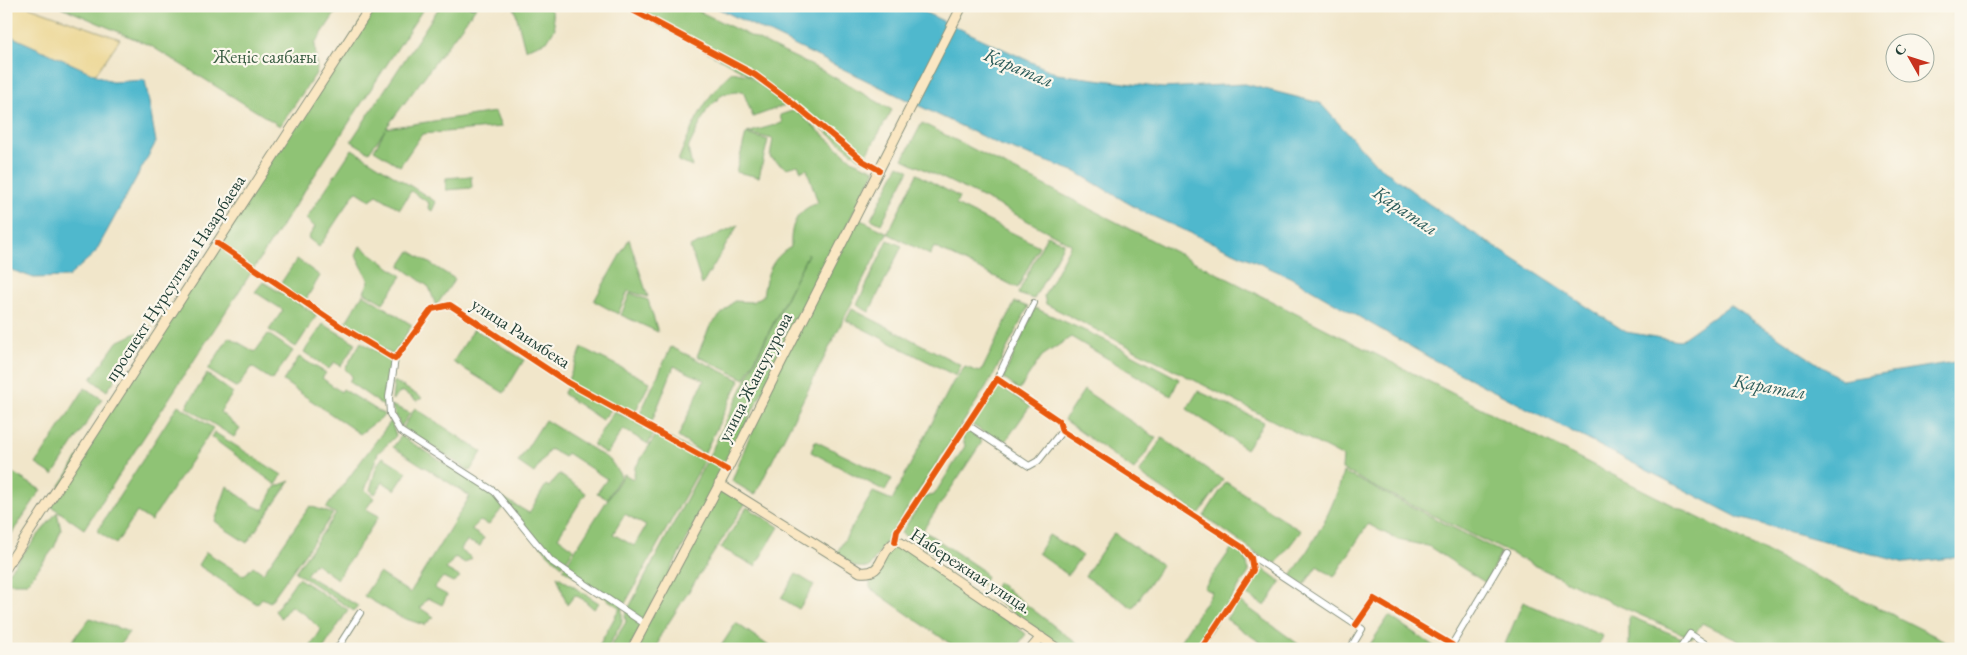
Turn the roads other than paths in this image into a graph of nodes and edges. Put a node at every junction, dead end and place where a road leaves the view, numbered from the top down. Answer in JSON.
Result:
{"nodes":[{"id":1,"x":371,"y":6,"type":"edge"},
{"id":2,"x":471,"y":6,"type":"edge"},
{"id":3,"x":476,"y":6,"type":"edge"},
{"id":4,"x":625,"y":6,"type":"edge"},
{"id":5,"x":960,"y":9,"type":"edge"},
{"id":6,"x":878,"y":170,"type":"junction"},
{"id":7,"x":217,"y":243,"type":"junction"},
{"id":8,"x":1034,"y":303,"type":"dead end"},
{"id":9,"x":395,"y":359,"type":"junction"},
{"id":10,"x":997,"y":379,"type":"junction"},
{"id":11,"x":966,"y":424,"type":"junction"},
{"id":12,"x":1062,"y":431,"type":"junction"},
{"id":13,"x":727,"y":470,"type":"junction"},
{"id":14,"x":719,"y":484,"type":"junction"},
{"id":15,"x":895,"y":542,"type":"junction"},
{"id":16,"x":1506,"y":552,"type":"dead end"},
{"id":17,"x":1247,"y":553,"type":"junction"},
{"id":18,"x":6,"y":568,"type":"edge"},
{"id":19,"x":360,"y":613,"type":"dead end"},
{"id":20,"x":645,"y":624,"type":"junction"},
{"id":21,"x":1356,"y":625,"type":"junction"},
{"id":22,"x":1041,"y":637,"type":"junction"},
{"id":23,"x":1451,"y":647,"type":"edge"},
{"id":24,"x":337,"y":649,"type":"edge"},
{"id":25,"x":632,"y":649,"type":"edge"},
{"id":26,"x":1031,"y":649,"type":"edge"},
{"id":27,"x":1058,"y":649,"type":"edge"},
{"id":28,"x":1201,"y":649,"type":"edge"},
{"id":29,"x":1350,"y":649,"type":"edge"},
{"id":30,"x":1680,"y":649,"type":"edge"},
{"id":31,"x":1713,"y":649,"type":"edge"}],
"edges":[{"from":1,"to":7,"type":"main road","name":"проспект Нурсултана Назарбаева"},
{"from":2,"to":3,"type":"street"},
{"from":4,"to":6,"type":"street"},
{"from":5,"to":6,"type":"main road","name":"улица Жансугурова"},
{"from":6,"to":13,"type":"main road","name":"улица Жансугурова"},
{"from":7,"to":9,"type":"street"},
{"from":7,"to":18,"type":"main road","name":"проспект Нурсултана Назарбаева"},
{"from":8,"to":10,"type":"street"},
{"from":9,"to":13,"type":"street","name":"улица Раимбека"},
{"from":9,"to":20,"type":"street"},
{"from":10,"to":11,"type":"street"},
{"from":10,"to":12,"type":"street"},
{"from":11,"to":12,"type":"street"},
{"from":11,"to":15,"type":"street"},
{"from":12,"to":17,"type":"street"},
{"from":13,"to":14,"type":"main road","name":"улица Жансугурова"},
{"from":14,"to":15,"type":"main road","name":"Набережная улица."},
{"from":14,"to":20,"type":"main road","name":"улица Жансугурова"},
{"from":15,"to":22,"type":"main road","name":"Набережная улица."},
{"from":16,"to":23,"type":"street"},
{"from":17,"to":21,"type":"street"},
{"from":17,"to":28,"type":"street"},
{"from":19,"to":24,"type":"street"},
{"from":20,"to":25,"type":"main road","name":"улица Жансугурова"},
{"from":21,"to":23,"type":"street"},
{"from":21,"to":29,"type":"street"},
{"from":22,"to":26,"type":"main road"},
{"from":22,"to":27,"type":"main road","name":"Набережная улица."},
{"from":30,"to":31,"type":"street"}]}
